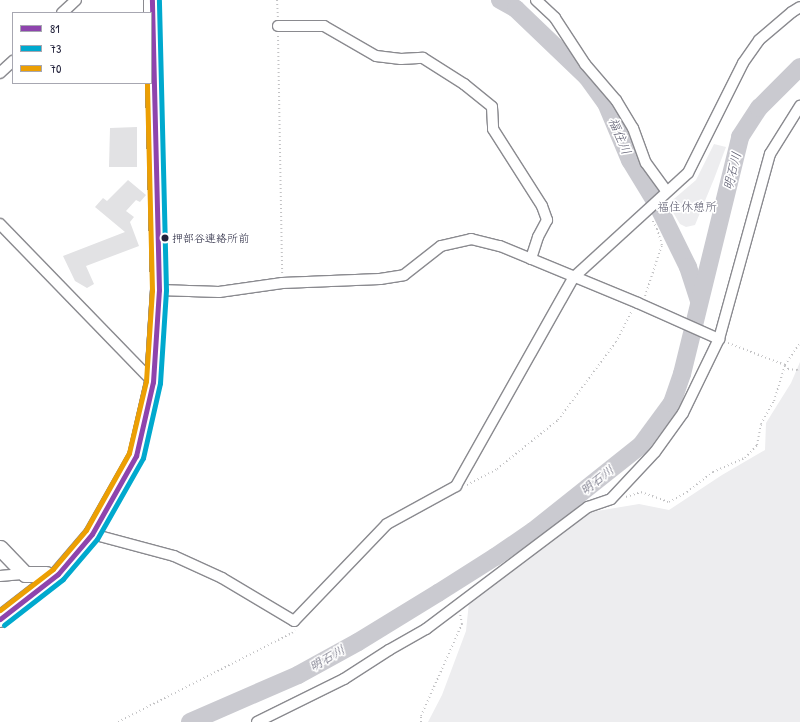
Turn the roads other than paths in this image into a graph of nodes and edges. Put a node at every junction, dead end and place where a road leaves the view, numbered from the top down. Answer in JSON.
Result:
{"nodes":[{"id":1,"x":76,"y":0,"type":"edge"},
{"id":2,"x":152,"y":0,"type":"edge"},
{"id":3,"x":536,"y":0,"type":"edge"},
{"id":4,"x":800,"y":8,"type":"edge"},
{"id":5,"x":63,"y":12,"type":"edge"},
{"id":6,"x":278,"y":26,"type":"road end"},
{"id":7,"x":12,"y":62,"type":"edge"},
{"id":8,"x":0,"y":74,"type":"edge"},
{"id":9,"x":800,"y":106,"type":"edge"},
{"id":10,"x":666,"y":191,"type":"junction"},
{"id":11,"x":0,"y":224,"type":"edge"},
{"id":12,"x":531,"y":259,"type":"junction"},
{"id":13,"x":574,"y":277,"type":"junction"},
{"id":14,"x":159,"y":290,"type":"junction"},
{"id":15,"x":719,"y":340,"type":"junction"},
{"id":16,"x":153,"y":382,"type":"junction"},
{"id":17,"x":92,"y":534,"type":"junction"},
{"id":18,"x":0,"y":548,"type":"edge"},
{"id":19,"x":25,"y":574,"type":"junction"},
{"id":20,"x":52,"y":574,"type":"junction"},
{"id":21,"x":0,"y":576,"type":"edge"},
{"id":22,"x":0,"y":619,"type":"edge"},
{"id":23,"x":257,"y":722,"type":"edge"}],
"edges":[{"from":1,"to":5,"type":"street"},
{"from":2,"to":14,"type":"main road"},
{"from":3,"to":10,"type":"street"},
{"from":4,"to":10,"type":"street"},
{"from":6,"to":12,"type":"street"},
{"from":7,"to":8,"type":"street"},
{"from":9,"to":15,"type":"street"},
{"from":10,"to":13,"type":"street"},
{"from":11,"to":16,"type":"street"},
{"from":12,"to":13,"type":"street"},
{"from":12,"to":14,"type":"street"},
{"from":13,"to":15,"type":"street"},
{"from":13,"to":17,"type":"street"},
{"from":14,"to":16,"type":"main road"},
{"from":15,"to":23,"type":"street"},
{"from":16,"to":17,"type":"main road"},
{"from":17,"to":20,"type":"main road"},
{"from":18,"to":19,"type":"main road"},
{"from":19,"to":20,"type":"main road"},
{"from":19,"to":21,"type":"street"},
{"from":20,"to":22,"type":"main road"}]}
